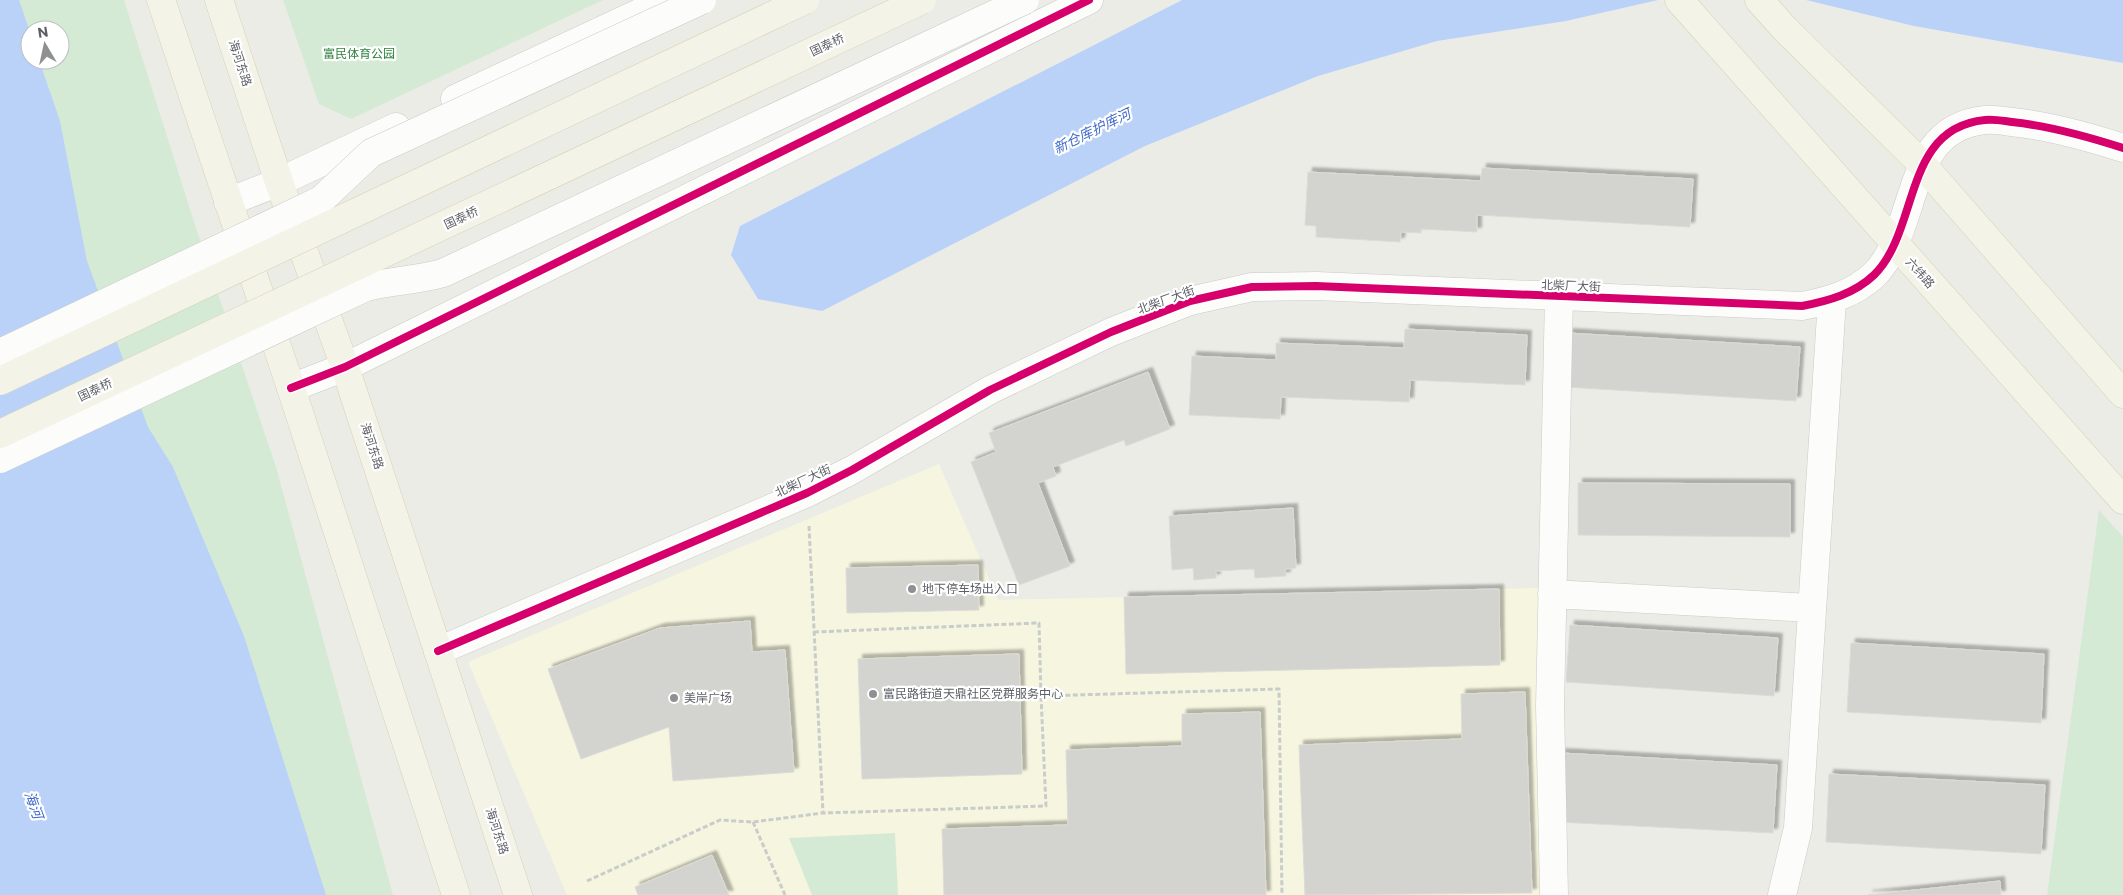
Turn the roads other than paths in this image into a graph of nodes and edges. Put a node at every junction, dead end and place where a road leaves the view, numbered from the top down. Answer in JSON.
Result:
{"nodes":[{"id":1,"x":161,"y":0,"type":"edge"},
{"id":2,"x":219,"y":0,"type":"edge"},
{"id":3,"x":667,"y":0,"type":"edge"},
{"id":4,"x":702,"y":0,"type":"edge"},
{"id":5,"x":805,"y":0,"type":"edge"},
{"id":6,"x":922,"y":0,"type":"edge"},
{"id":7,"x":1025,"y":0,"type":"edge"},
{"id":8,"x":1089,"y":0,"type":"edge"},
{"id":9,"x":1679,"y":0,"type":"edge"},
{"id":10,"x":1759,"y":0,"type":"edge"},
{"id":11,"x":2123,"y":148,"type":"edge"},
{"id":12,"x":1922,"y":164,"type":"junction"},
{"id":13,"x":279,"y":182,"type":"junction"},
{"id":14,"x":228,"y":202,"type":"junction"},
{"id":15,"x":1894,"y":244,"type":"junction"},
{"id":16,"x":1559,"y":297,"type":"junction"},
{"id":17,"x":1832,"y":300,"type":"junction"},
{"id":18,"x":0,"y":353,"type":"edge"},
{"id":19,"x":346,"y":366,"type":"junction"},
{"id":20,"x":0,"y":381,"type":"edge"},
{"id":21,"x":291,"y":388,"type":"junction"},
{"id":22,"x":2123,"y":394,"type":"edge"},
{"id":23,"x":0,"y":434,"type":"edge"},
{"id":24,"x":0,"y":460,"type":"edge"},
{"id":25,"x":2123,"y":500,"type":"edge"},
{"id":26,"x":1552,"y":594,"type":"junction"},
{"id":27,"x":1811,"y":608,"type":"junction"},
{"id":28,"x":438,"y":651,"type":"junction"},
{"id":29,"x":456,"y":895,"type":"edge"},
{"id":30,"x":518,"y":895,"type":"edge"},
{"id":31,"x":1554,"y":895,"type":"edge"},
{"id":32,"x":1782,"y":895,"type":"edge"}],
"edges":[{"from":1,"to":14,"type":"main road"},
{"from":2,"to":13,"type":"main road","name":"海河东路"},
{"from":3,"to":13,"type":"street"},
{"from":4,"to":18,"type":"street","bridge":true},
{"from":5,"to":20,"type":"main road","bridge":true},
{"from":6,"to":23,"type":"main road","name":"国泰桥","bridge":true},
{"from":7,"to":24,"type":"street","bridge":true},
{"from":8,"to":19,"type":"street"},
{"from":9,"to":15,"type":"main road","name":"六纬路"},
{"from":10,"to":12,"type":"main road"},
{"from":11,"to":12,"type":"street","name":"北柴厂大街"},
{"from":12,"to":15,"type":"street","name":"北柴厂大街"},
{"from":12,"to":22,"type":"main road"},
{"from":13,"to":14,"type":"street"},
{"from":13,"to":19,"type":"main road","name":"海河东路"},
{"from":14,"to":21,"type":"main road"},
{"from":15,"to":17,"type":"street","name":"北柴厂大街"},
{"from":15,"to":25,"type":"main road","name":"六纬路"},
{"from":16,"to":17,"type":"street","name":"北柴厂大街"},
{"from":16,"to":26,"type":"street"},
{"from":16,"to":28,"type":"street","name":"北柴厂大街"},
{"from":17,"to":27,"type":"street"},
{"from":19,"to":21,"type":"street"},
{"from":19,"to":28,"type":"main road","name":"海河东路"},
{"from":21,"to":29,"type":"main road"},
{"from":26,"to":27,"type":"street"},
{"from":26,"to":31,"type":"street"},
{"from":27,"to":32,"type":"street"},
{"from":28,"to":30,"type":"main road","name":"海河东路"}]}
